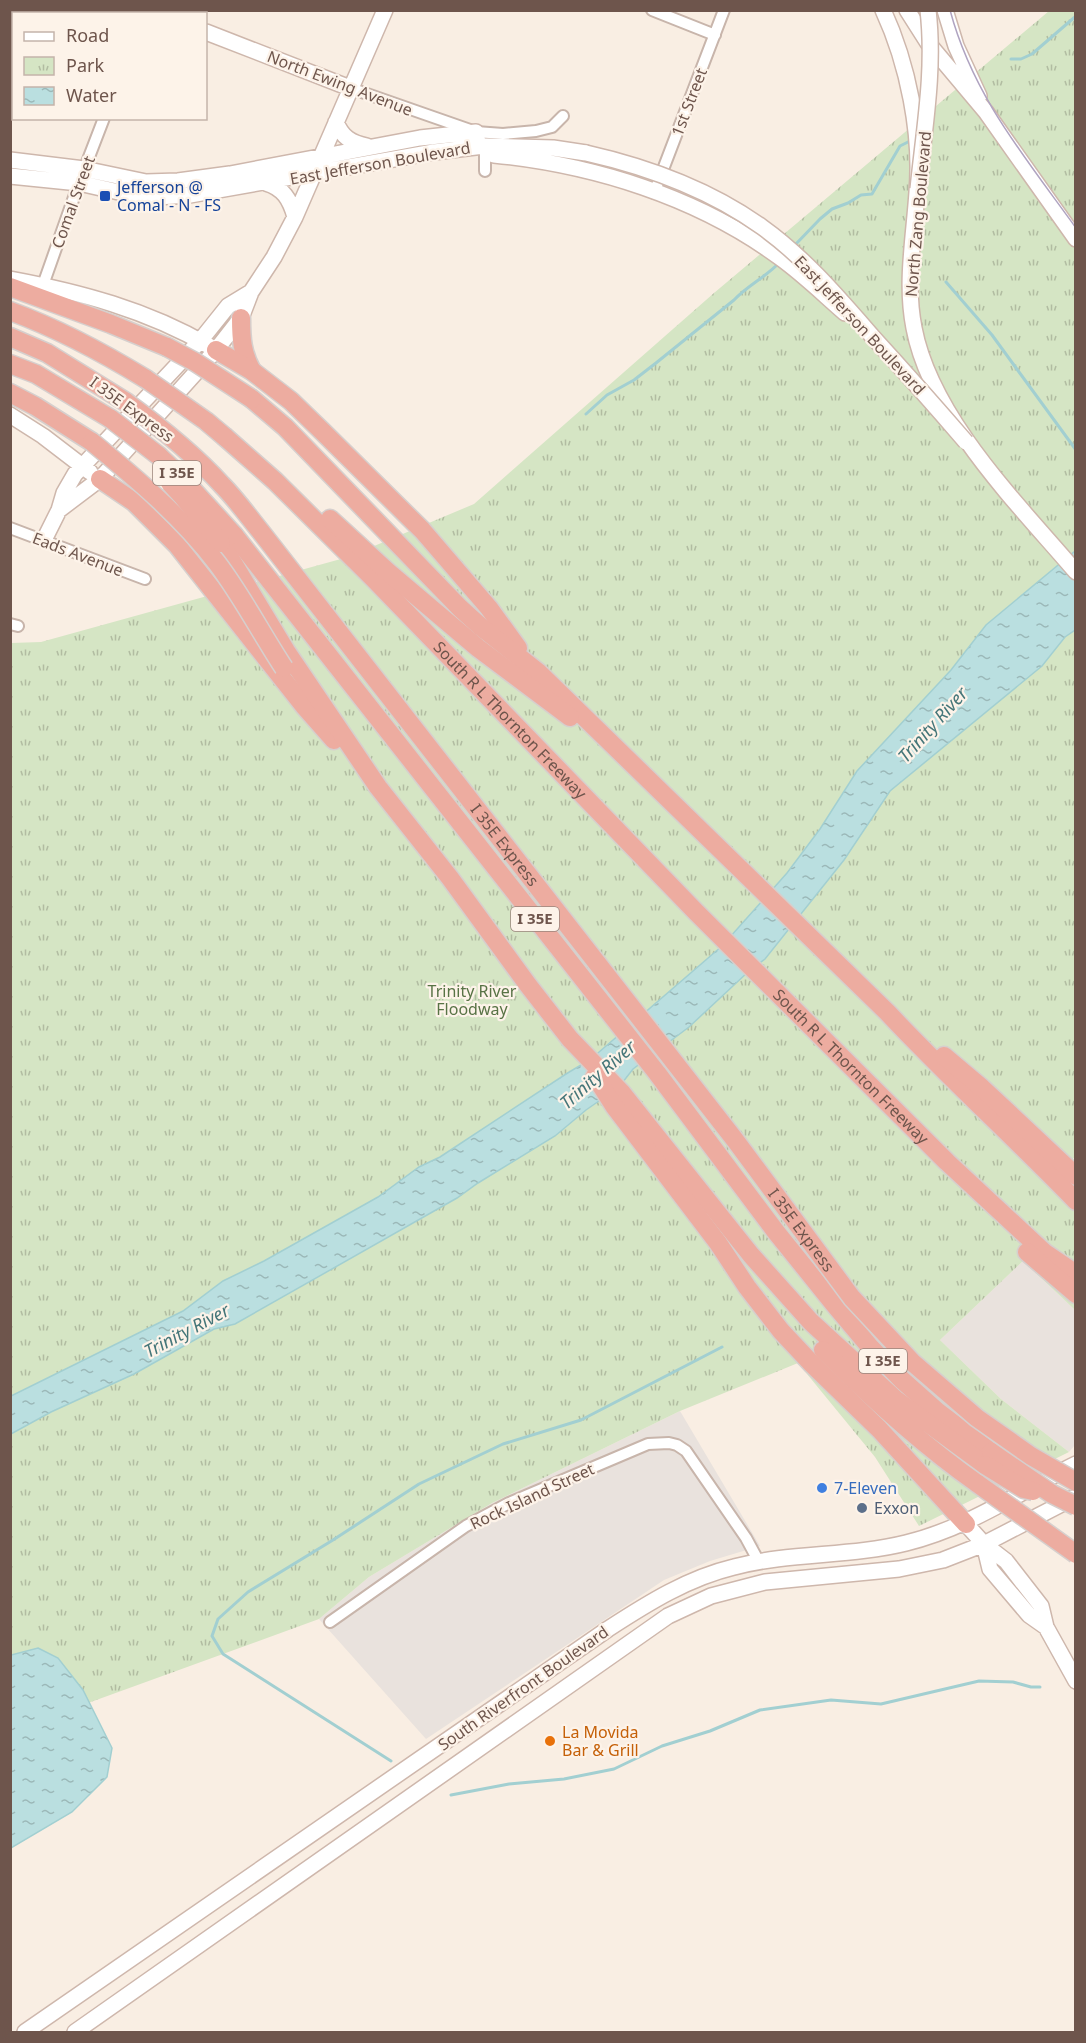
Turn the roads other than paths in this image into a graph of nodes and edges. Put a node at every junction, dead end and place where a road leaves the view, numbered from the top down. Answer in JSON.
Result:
{"nodes":[{"id":1,"x":385,"y":10,"type":"edge"},
{"id":2,"x":652,"y":10,"type":"edge"},
{"id":3,"x":724,"y":10,"type":"edge"},
{"id":4,"x":883,"y":10,"type":"edge"},
{"id":5,"x":907,"y":10,"type":"edge"},
{"id":6,"x":928,"y":10,"type":"edge"},
{"id":7,"x":945,"y":10,"type":"edge"},
{"id":8,"x":207,"y":32,"type":"edge"},
{"id":9,"x":715,"y":35,"type":"junction"},
{"id":10,"x":350,"y":88,"type":"junction"},
{"id":11,"x":986,"y":112,"type":"junction"},
{"id":12,"x":563,"y":116,"type":"dead end"},
{"id":13,"x":103,"y":120,"type":"edge"},
{"id":14,"x":336,"y":122,"type":"junction"},
{"id":15,"x":552,"y":127,"type":"junction"},
{"id":16,"x":481,"y":144,"type":"junction"},
{"id":17,"x":370,"y":147,"type":"junction"},
{"id":18,"x":553,"y":148,"type":"junction"},
{"id":19,"x":321,"y":155,"type":"junction"},
{"id":20,"x":10,"y":160,"type":"edge"},
{"id":21,"x":485,"y":171,"type":"dead end"},
{"id":22,"x":314,"y":174,"type":"junction"},
{"id":23,"x":10,"y":176,"type":"edge"},
{"id":24,"x":82,"y":176,"type":"junction"},
{"id":25,"x":266,"y":183,"type":"junction"},
{"id":26,"x":918,"y":189,"type":"junction"},
{"id":27,"x":654,"y":193,"type":"junction"},
{"id":28,"x":295,"y":217,"type":"junction"},
{"id":29,"x":1076,"y":239,"type":"edge"},
{"id":30,"x":10,"y":279,"type":"edge"},
{"id":31,"x":43,"y":285,"type":"junction"},
{"id":32,"x":10,"y":287,"type":"edge"},
{"id":33,"x":251,"y":292,"type":"junction"},
{"id":34,"x":10,"y":311,"type":"edge"},
{"id":35,"x":241,"y":318,"type":"junction"},
{"id":36,"x":10,"y":337,"type":"edge"},
{"id":37,"x":200,"y":341,"type":"junction"},
{"id":38,"x":879,"y":344,"type":"junction"},
{"id":39,"x":216,"y":350,"type":"junction"},
{"id":40,"x":10,"y":364,"type":"edge"},
{"id":41,"x":252,"y":372,"type":"junction"},
{"id":42,"x":10,"y":393,"type":"edge"},
{"id":43,"x":10,"y":415,"type":"edge"},
{"id":44,"x":102,"y":429,"type":"junction"},
{"id":45,"x":966,"y":442,"type":"junction"},
{"id":46,"x":83,"y":467,"type":"junction"},
{"id":47,"x":100,"y":479,"type":"junction"},
{"id":48,"x":308,"y":506,"type":"junction"},
{"id":49,"x":59,"y":510,"type":"junction"},
{"id":50,"x":10,"y":528,"type":"edge"},
{"id":51,"x":44,"y":540,"type":"junction"},
{"id":52,"x":1076,"y":573,"type":"edge"},
{"id":53,"x":145,"y":579,"type":"dead end"},
{"id":54,"x":538,"y":672,"type":"junction"},
{"id":55,"x":332,"y":738,"type":"junction"},
{"id":56,"x":378,"y":787,"type":"junction"},
{"id":57,"x":726,"y":856,"type":"junction"},
{"id":58,"x":888,"y":1013,"type":"junction"},
{"id":59,"x":570,"y":1039,"type":"junction"},
{"id":60,"x":1076,"y":1176,"type":"edge"},
{"id":61,"x":969,"y":1182,"type":"junction"},
{"id":62,"x":1076,"y":1201,"type":"edge"},
{"id":63,"x":1076,"y":1274,"type":"edge"},
{"id":64,"x":1076,"y":1294,"type":"edge"},
{"id":65,"x":827,"y":1345,"type":"junction"},
{"id":66,"x":988,"y":1458,"type":"junction"},
{"id":67,"x":1076,"y":1464,"type":"edge"},
{"id":68,"x":1076,"y":1482,"type":"edge"},
{"id":69,"x":1076,"y":1496,"type":"edge"},
{"id":70,"x":1076,"y":1506,"type":"edge"},
{"id":71,"x":966,"y":1524,"type":"junction"},
{"id":72,"x":984,"y":1545,"type":"junction"},
{"id":73,"x":867,"y":1551,"type":"junction"},
{"id":74,"x":1076,"y":1554,"type":"edge"},
{"id":75,"x":759,"y":1562,"type":"junction"},
{"id":76,"x":868,"y":1572,"type":"junction"},
{"id":77,"x":765,"y":1582,"type":"junction"},
{"id":78,"x":330,"y":1622,"type":"dead end"},
{"id":79,"x":1076,"y":1681,"type":"edge"},
{"id":80,"x":472,"y":1724,"type":"junction"},
{"id":81,"x":487,"y":1743,"type":"junction"},
{"id":82,"x":246,"y":1879,"type":"junction"},
{"id":83,"x":262,"y":1903,"type":"junction"},
{"id":84,"x":25,"y":2032,"type":"edge"},
{"id":85,"x":75,"y":2032,"type":"edge"}],
"edges":[{"from":1,"to":10,"type":"main road"},
{"from":2,"to":9,"type":"street"},
{"from":3,"to":9,"type":"street","name":"1st Street"},
{"from":4,"to":26,"type":"main road","bridge":true},
{"from":5,"to":11,"type":"main road"},
{"from":6,"to":26,"type":"main road","name":"North Zang Boulevard","bridge":true},
{"from":7,"to":11,"type":"main road"},
{"from":8,"to":10,"type":"main road","name":"North Ewing Avenue"},
{"from":9,"to":27,"type":"street","name":"1st Street"},
{"from":10,"to":14,"type":"main road"},
{"from":10,"to":16,"type":"street","name":"North Ewing Avenue"},
{"from":11,"to":29,"type":"main road"},
{"from":12,"to":15,"type":"street"},
{"from":13,"to":24,"type":"street","name":"Comal Street"},
{"from":14,"to":17,"type":"main road"},
{"from":14,"to":19,"type":"main road"},
{"from":15,"to":16,"type":"street","name":"North Ewing Avenue"},
{"from":15,"to":18,"type":"street"},
{"from":16,"to":17,"type":"main road","name":"East Jefferson Boulevard"},
{"from":16,"to":18,"type":"main road","name":"East Jefferson Boulevard"},
{"from":16,"to":21,"type":"street"},
{"from":16,"to":22,"type":"main road","name":"East Jefferson Boulevard"},
{"from":16,"to":27,"type":"main road"},
{"from":17,"to":19,"type":"main road","name":"East Jefferson Boulevard"},
{"from":18,"to":38,"type":"main road","name":"East Jefferson Boulevard","bridge":true},
{"from":19,"to":22,"type":"main road"},
{"from":19,"to":24,"type":"main road","name":"East Jefferson Boulevard"},
{"from":20,"to":24,"type":"main road","name":"East Jefferson Boulevard"},
{"from":22,"to":25,"type":"main road","name":"East Jefferson Boulevard"},
{"from":22,"to":28,"type":"main road"},
{"from":23,"to":24,"type":"main road","name":"East Jefferson Boulevard"},
{"from":24,"to":25,"type":"main road","name":"East Jefferson Boulevard"},
{"from":24,"to":31,"type":"street","name":"Comal Street"},
{"from":25,"to":28,"type":"main road"},
{"from":26,"to":45,"type":"main road","name":"North Zang Boulevard","bridge":true},
{"from":27,"to":38,"type":"main road","bridge":true},
{"from":28,"to":33,"type":"main road"},
{"from":30,"to":31,"type":"main road"},
{"from":31,"to":37,"type":"main road"},
{"from":32,"to":54,"type":"highway","bridge":true},
{"from":33,"to":35,"type":"main road"},
{"from":33,"to":37,"type":"main road"},
{"from":34,"to":48,"type":"highway","name":"South R L Thornton Freeway","bridge":true},
{"from":35,"to":39,"type":"main road"},
{"from":35,"to":41,"type":"highway"},
{"from":36,"to":68,"type":"highway","name":"I 35E Express","bridge":true},
{"from":37,"to":39,"type":"main road"},
{"from":37,"to":46,"type":"main road"},
{"from":38,"to":45,"type":"main road","name":"East Jefferson Boulevard","bridge":true},
{"from":39,"to":41,"type":"highway"},
{"from":39,"to":47,"type":"main road"},
{"from":40,"to":44,"type":"highway"},
{"from":41,"to":54,"type":"highway"},
{"from":42,"to":44,"type":"highway"},
{"from":43,"to":46,"type":"main road"},
{"from":44,"to":55,"type":"highway","bridge":true},
{"from":44,"to":56,"type":"highway","bridge":true},
{"from":44,"to":66,"type":"highway","number":"I 35E","bridge":true},
{"from":45,"to":52,"type":"main road"},
{"from":46,"to":47,"type":"main road"},
{"from":46,"to":49,"type":"main road"},
{"from":47,"to":49,"type":"main road"},
{"from":47,"to":55,"type":"highway"},
{"from":48,"to":57,"type":"highway"},
{"from":48,"to":61,"type":"highway","name":"South R L Thornton Freeway"},
{"from":49,"to":51,"type":"main road"},
{"from":50,"to":51,"type":"street","name":"Eads Avenue"},
{"from":51,"to":53,"type":"street","name":"Eads Avenue"},
{"from":54,"to":57,"type":"highway"},
{"from":55,"to":56,"type":"highway"},
{"from":56,"to":59,"type":"highway"},
{"from":57,"to":58,"type":"highway"},
{"from":58,"to":60,"type":"highway"},
{"from":58,"to":62,"type":"highway"},
{"from":59,"to":65,"type":"highway"},
{"from":59,"to":71,"type":"highway"},
{"from":61,"to":63,"type":"highway"},
{"from":61,"to":64,"type":"highway"},
{"from":65,"to":66,"type":"highway"},
{"from":65,"to":74,"type":"highway","bridge":true},
{"from":66,"to":70,"type":"highway","number":"I 35E","bridge":true},
{"from":67,"to":71,"type":"main road","name":"South Riverfront Boulevard"},
{"from":69,"to":72,"type":"main road","name":"South Riverfront Boulevard"},
{"from":71,"to":72,"type":"main road"},
{"from":71,"to":73,"type":"main road","name":"South Riverfront Boulevard"},
{"from":72,"to":76,"type":"main road","name":"South Riverfront Boulevard"},
{"from":72,"to":79,"type":"main road"},
{"from":73,"to":75,"type":"main road","name":"South Riverfront Boulevard"},
{"from":73,"to":76,"type":"main road"},
{"from":75,"to":77,"type":"main road"},
{"from":75,"to":78,"type":"street","name":"Rock Island Street"},
{"from":75,"to":80,"type":"main road","name":"South Riverfront Boulevard"},
{"from":76,"to":77,"type":"main road","name":"South Riverfront Boulevard"},
{"from":77,"to":81,"type":"main road","name":"South Riverfront Boulevard"},
{"from":80,"to":81,"type":"main road"},
{"from":80,"to":82,"type":"main road","name":"South Riverfront Boulevard"},
{"from":81,"to":83,"type":"main road","name":"South Riverfront Boulevard"},
{"from":82,"to":83,"type":"main road"},
{"from":82,"to":84,"type":"main road","name":"South Riverfront Boulevard"},
{"from":83,"to":85,"type":"main road","name":"South Riverfront Boulevard"}]}
